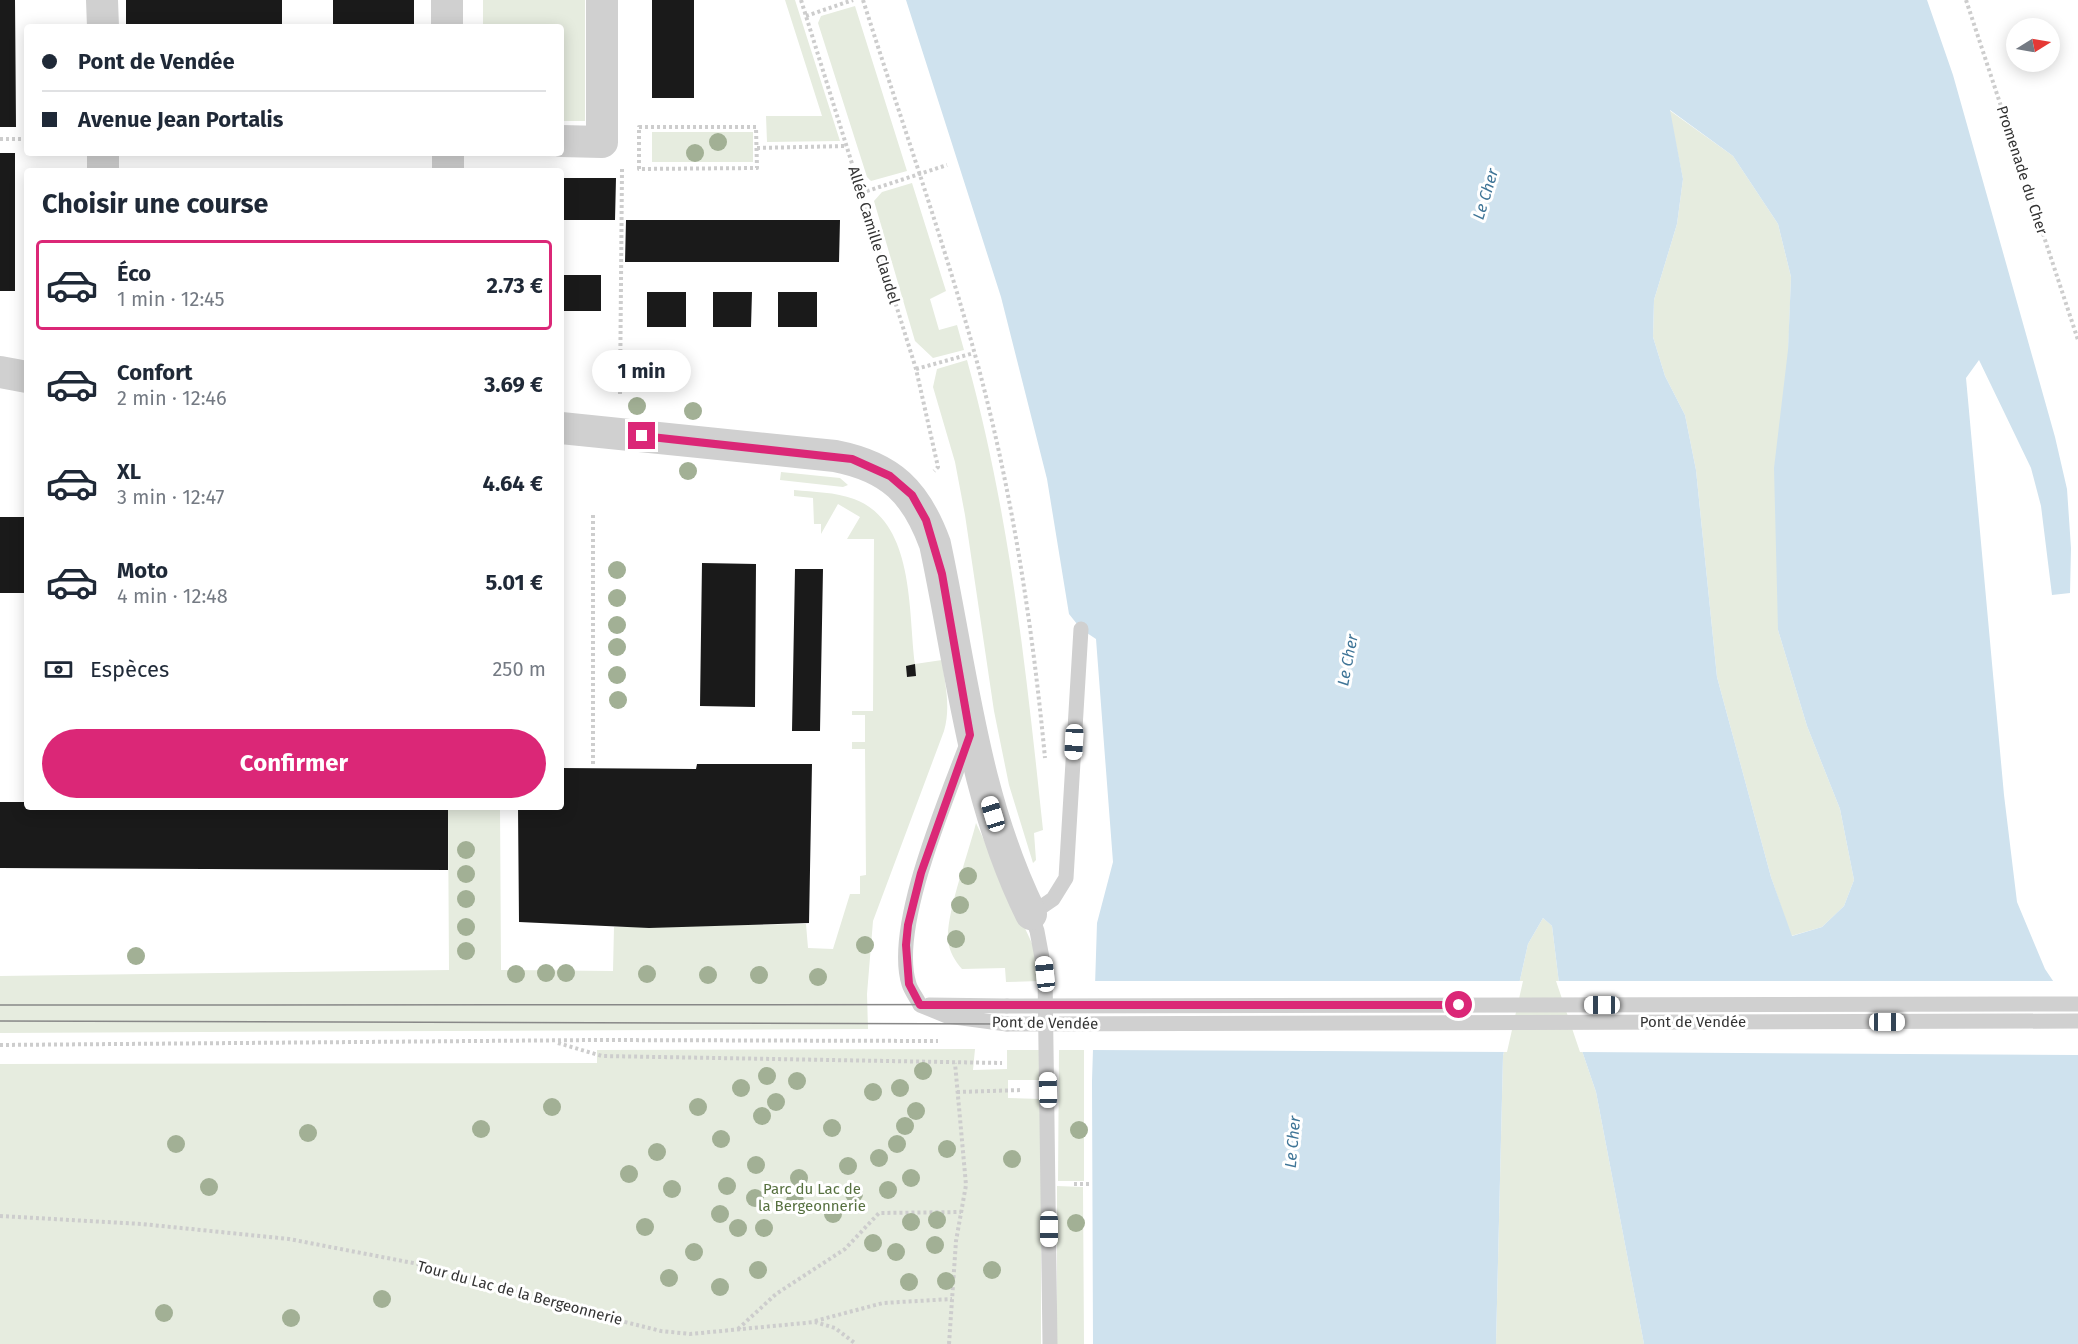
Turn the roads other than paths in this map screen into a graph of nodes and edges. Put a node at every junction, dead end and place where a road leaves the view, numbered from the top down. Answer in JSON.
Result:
{"nodes":[{"id":1,"x":102,"y":0,"type":"edge"},
{"id":2,"x":447,"y":0,"type":"edge"},
{"id":3,"x":602,"y":0,"type":"edge"},
{"id":4,"x":102,"y":24,"type":"edge"},
{"id":5,"x":447,"y":24,"type":"edge"},
{"id":6,"x":564,"y":141,"type":"edge"},
{"id":7,"x":0,"y":372,"type":"edge"},
{"id":8,"x":24,"y":376,"type":"edge"},
{"id":9,"x":564,"y":428,"type":"edge"},
{"id":10,"x":1081,"y":629,"type":"dead end"},
{"id":11,"x":970,"y":735,"type":"junction"},
{"id":12,"x":1031,"y":914,"type":"junction"},
{"id":13,"x":2078,"y":1004,"type":"edge"},
{"id":14,"x":920,"y":1005,"type":"junction"},
{"id":15,"x":2078,"y":1021,"type":"edge"},
{"id":16,"x":1050,"y":1344,"type":"edge"}],
"edges":[{"from":1,"to":4,"type":"street"},
{"from":2,"to":5,"type":"street"},
{"from":3,"to":6,"type":"street"},
{"from":7,"to":8,"type":"street"},
{"from":9,"to":11,"type":"street"},
{"from":10,"to":12,"type":"lane"},
{"from":11,"to":12,"type":"street"},
{"from":11,"to":14,"type":"lane"},
{"from":12,"to":16,"type":"lane"},
{"from":13,"to":14,"type":"lane","name":"Pont de Vendée","bridge":true},
{"from":14,"to":15,"type":"lane","name":"Pont de Vendée","bridge":true}]}
